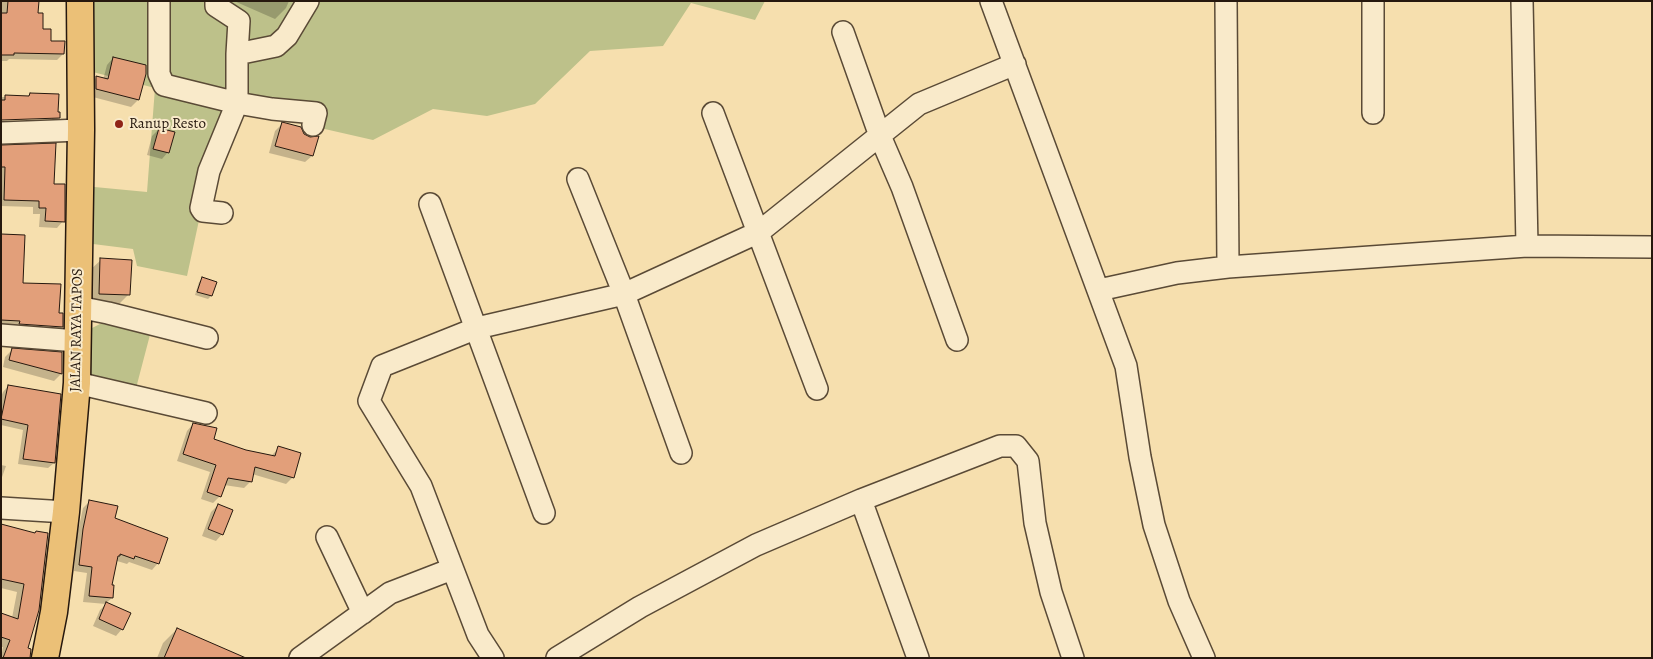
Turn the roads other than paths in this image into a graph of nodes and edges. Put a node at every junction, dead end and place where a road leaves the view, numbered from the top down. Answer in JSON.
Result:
{"nodes":[{"id":1,"x":80,"y":1,"type":"edge"},
{"id":2,"x":159,"y":1,"type":"edge"},
{"id":3,"x":216,"y":1,"type":"edge"},
{"id":4,"x":308,"y":1,"type":"edge"},
{"id":5,"x":991,"y":1,"type":"edge"},
{"id":6,"x":1226,"y":1,"type":"edge"},
{"id":7,"x":1373,"y":1,"type":"edge"},
{"id":8,"x":1522,"y":1,"type":"edge"},
{"id":9,"x":843,"y":32,"type":"dead end"},
{"id":10,"x":237,"y":54,"type":"junction"},
{"id":11,"x":1015,"y":64,"type":"junction"},
{"id":12,"x":237,"y":103,"type":"junction"},
{"id":13,"x":713,"y":113,"type":"dead end"},
{"id":14,"x":1373,"y":113,"type":"dead end"},
{"id":15,"x":313,"y":125,"type":"dead end"},
{"id":16,"x":81,"y":130,"type":"junction"},
{"id":17,"x":1,"y":133,"type":"edge"},
{"id":18,"x":880,"y":136,"type":"junction"},
{"id":19,"x":578,"y":179,"type":"dead end"},
{"id":20,"x":430,"y":204,"type":"dead end"},
{"id":21,"x":222,"y":213,"type":"dead end"},
{"id":22,"x":759,"y":232,"type":"junction"},
{"id":23,"x":1527,"y":246,"type":"junction"},
{"id":24,"x":1652,"y":247,"type":"edge"},
{"id":25,"x":1228,"y":267,"type":"junction"},
{"id":26,"x":1099,"y":290,"type":"junction"},
{"id":27,"x":624,"y":294,"type":"junction"},
{"id":28,"x":78,"y":308,"type":"junction"},
{"id":29,"x":476,"y":328,"type":"junction"},
{"id":30,"x":1,"y":335,"type":"edge"},
{"id":31,"x":207,"y":338,"type":"dead end"},
{"id":32,"x":957,"y":340,"type":"dead end"},
{"id":33,"x":77,"y":341,"type":"junction"},
{"id":34,"x":76,"y":383,"type":"junction"},
{"id":35,"x":817,"y":390,"type":"dead end"},
{"id":36,"x":206,"y":413,"type":"dead end"},
{"id":37,"x":681,"y":452,"type":"dead end"},
{"id":38,"x":861,"y":500,"type":"junction"},
{"id":39,"x":1,"y":508,"type":"edge"},
{"id":40,"x":66,"y":512,"type":"junction"},
{"id":41,"x":544,"y":513,"type":"dead end"},
{"id":42,"x":326,"y":537,"type":"dead end"},
{"id":43,"x":452,"y":569,"type":"junction"},
{"id":44,"x":363,"y":613,"type":"junction"},
{"id":45,"x":45,"y":658,"type":"edge"},
{"id":46,"x":300,"y":658,"type":"edge"},
{"id":47,"x":493,"y":658,"type":"edge"},
{"id":48,"x":557,"y":658,"type":"edge"},
{"id":49,"x":918,"y":658,"type":"edge"},
{"id":50,"x":1073,"y":658,"type":"edge"},
{"id":51,"x":1204,"y":658,"type":"edge"}],
"edges":[{"from":1,"to":16,"type":"main road","name":"JALAN RAYA TAPOS"},
{"from":2,"to":12,"type":"street"},
{"from":3,"to":10,"type":"street"},
{"from":4,"to":10,"type":"street"},
{"from":5,"to":11,"type":"street"},
{"from":6,"to":25,"type":"street"},
{"from":7,"to":14,"type":"street"},
{"from":8,"to":23,"type":"street"},
{"from":9,"to":18,"type":"street"},
{"from":10,"to":12,"type":"street"},
{"from":11,"to":18,"type":"street"},
{"from":11,"to":26,"type":"street"},
{"from":12,"to":15,"type":"street"},
{"from":12,"to":21,"type":"street"},
{"from":13,"to":22,"type":"street"},
{"from":16,"to":17,"type":"street"},
{"from":16,"to":28,"type":"main road","name":"JALAN RAYA TAPOS"},
{"from":18,"to":22,"type":"street"},
{"from":18,"to":32,"type":"street"},
{"from":19,"to":27,"type":"street"},
{"from":20,"to":29,"type":"street"},
{"from":22,"to":27,"type":"street"},
{"from":22,"to":35,"type":"street"},
{"from":23,"to":24,"type":"street"},
{"from":23,"to":25,"type":"street"},
{"from":25,"to":26,"type":"street"},
{"from":26,"to":51,"type":"street"},
{"from":27,"to":29,"type":"street"},
{"from":27,"to":37,"type":"street"},
{"from":28,"to":31,"type":"street"},
{"from":28,"to":33,"type":"main road","name":"JALAN RAYA TAPOS"},
{"from":29,"to":41,"type":"street"},
{"from":29,"to":43,"type":"street"},
{"from":30,"to":33,"type":"street"},
{"from":33,"to":34,"type":"main road","name":"JALAN RAYA TAPOS"},
{"from":34,"to":36,"type":"street"},
{"from":34,"to":40,"type":"main road","name":"JALAN RAYA TAPOS"},
{"from":38,"to":48,"type":"street"},
{"from":38,"to":49,"type":"street"},
{"from":38,"to":50,"type":"street"},
{"from":39,"to":40,"type":"street"},
{"from":40,"to":45,"type":"main road","name":"JALAN RAYA TAPOS"},
{"from":42,"to":44,"type":"street"},
{"from":43,"to":44,"type":"street"},
{"from":43,"to":47,"type":"street"},
{"from":44,"to":46,"type":"street"}]}
